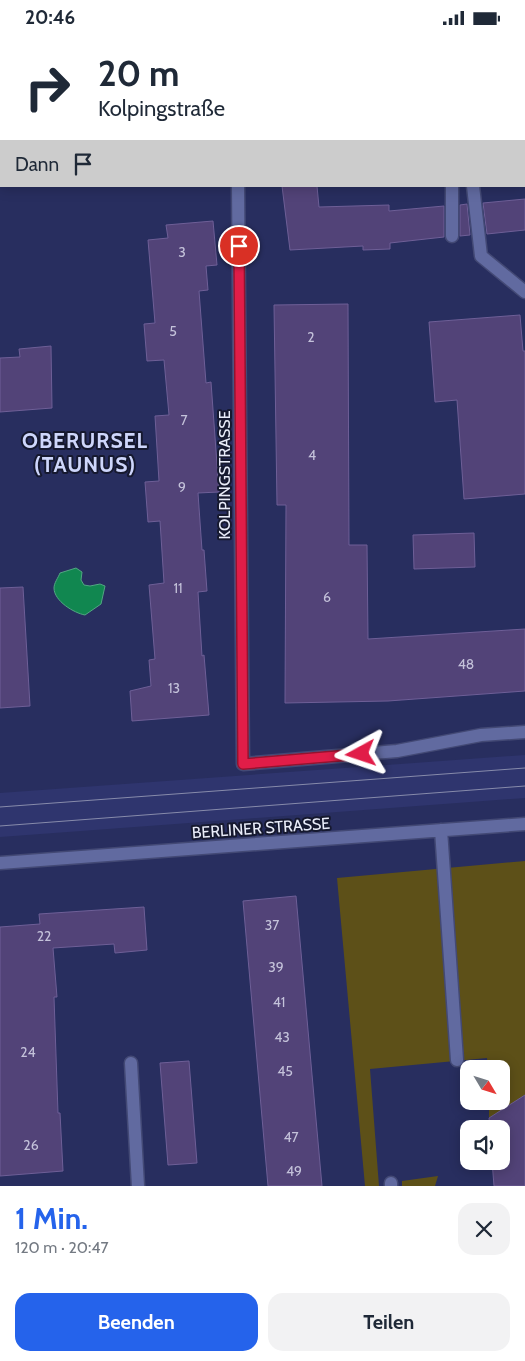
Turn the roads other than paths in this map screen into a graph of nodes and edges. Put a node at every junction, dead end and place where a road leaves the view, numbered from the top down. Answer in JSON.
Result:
{"nodes":[{"id":1,"x":238,"y":187,"type":"edge"},
{"id":2,"x":452,"y":187,"type":"edge"},
{"id":3,"x":473,"y":187,"type":"edge"},
{"id":4,"x":452,"y":236,"type":"dead end"},
{"id":5,"x":525,"y":292,"type":"edge"},
{"id":6,"x":525,"y":732,"type":"edge"},
{"id":7,"x":525,"y":824,"type":"edge"},
{"id":8,"x":441,"y":830,"type":"junction"},
{"id":9,"x":0,"y":863,"type":"edge"},
{"id":10,"x":457,"y":1060,"type":"dead end"},
{"id":11,"x":131,"y":1063,"type":"dead end"},
{"id":12,"x":138,"y":1186,"type":"edge"}],
"edges":[{"from":1,"to":6,"type":"street","name":"KOLPINGSTRASSE"},
{"from":2,"to":4,"type":"street"},
{"from":3,"to":5,"type":"street"},
{"from":7,"to":8,"type":"street","name":"BERLINER STRASSE"},
{"from":8,"to":9,"type":"street","name":"BERLINER STRASSE"},
{"from":8,"to":10,"type":"street"},
{"from":11,"to":12,"type":"street"}]}
